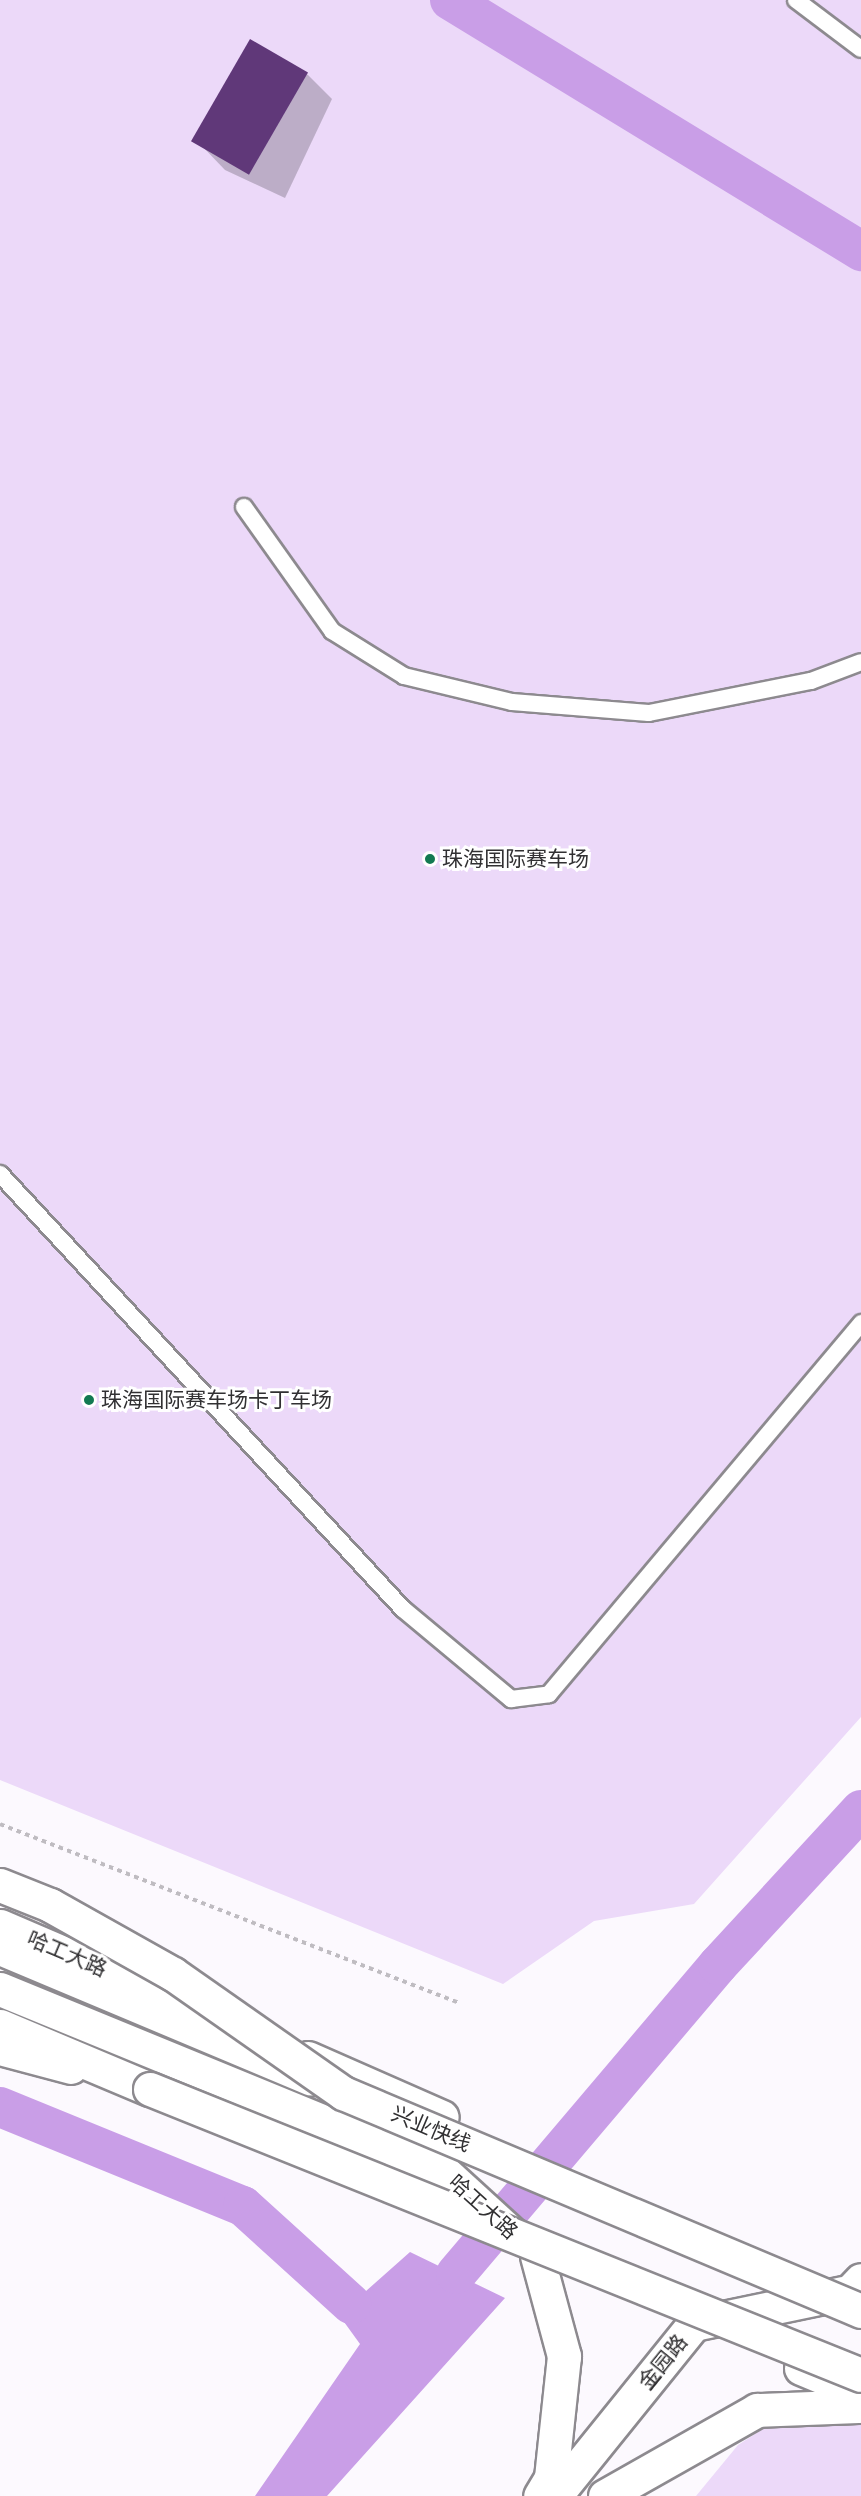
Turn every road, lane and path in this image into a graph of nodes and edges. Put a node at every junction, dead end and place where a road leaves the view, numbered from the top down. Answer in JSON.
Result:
{"nodes":[{"id":1,"x":796,"y":0,"type":"edge"},
{"id":2,"x":861,"y":49,"type":"edge"},
{"id":3,"x":244,"y":507,"type":"dead end"},
{"id":4,"x":861,"y":662,"type":"edge"},
{"id":5,"x":0,"y":1174,"type":"edge"},
{"id":6,"x":861,"y":1323,"type":"edge"},
{"id":7,"x":0,"y":1824,"type":"edge"},
{"id":8,"x":0,"y":1885,"type":"edge"},
{"id":9,"x":0,"y":1926,"type":"edge"},
{"id":10,"x":0,"y":1948,"type":"edge"},
{"id":11,"x":0,"y":1989,"type":"edge"},
{"id":12,"x":458,"y":2004,"type":"dead end"},
{"id":13,"x":0,"y":2026,"type":"edge"},
{"id":14,"x":0,"y":2048,"type":"edge"},
{"id":15,"x":150,"y":2089,"type":"junction"},
{"id":16,"x":343,"y":2093,"type":"junction"},
{"id":17,"x":537,"y":2256,"type":"junction"},
{"id":18,"x":858,"y":2295,"type":"edge"},
{"id":19,"x":694,"y":2324,"type":"junction"},
{"id":20,"x":861,"y":2375,"type":"edge"},
{"id":21,"x":861,"y":2393,"type":"edge"},
{"id":22,"x":861,"y":2406,"type":"edge"},
{"id":23,"x":540,"y":2496,"type":"edge"},
{"id":24,"x":555,"y":2496,"type":"edge"},
{"id":25,"x":605,"y":2496,"type":"edge"}],
"edges":[{"from":1,"to":2,"type":"lane"},
{"from":3,"to":4,"type":"lane"},
{"from":5,"to":6,"type":"lane"},
{"from":7,"to":12,"type":"path"},
{"from":8,"to":16,"type":"main road","bridge":true},
{"from":9,"to":18,"type":"main road","name":"哈工大路"},
{"from":10,"to":16,"type":"main road","name":"兴业快线","bridge":true},
{"from":11,"to":17,"type":"main road","name":"哈工大路","bridge":true},
{"from":13,"to":15,"type":"main road"},
{"from":14,"to":15,"type":"main road"},
{"from":15,"to":20,"type":"main road","bridge":true},
{"from":16,"to":18,"type":"main road","name":"兴业快线","bridge":true},
{"from":17,"to":19,"type":"main road","name":"哈工大路"},
{"from":17,"to":23,"type":"main road"},
{"from":18,"to":19,"type":"main road","name":"金园路"},
{"from":19,"to":21,"type":"main road","name":"哈工大路"},
{"from":19,"to":24,"type":"main road","name":"金园路"},
{"from":22,"to":25,"type":"main road"}]}
